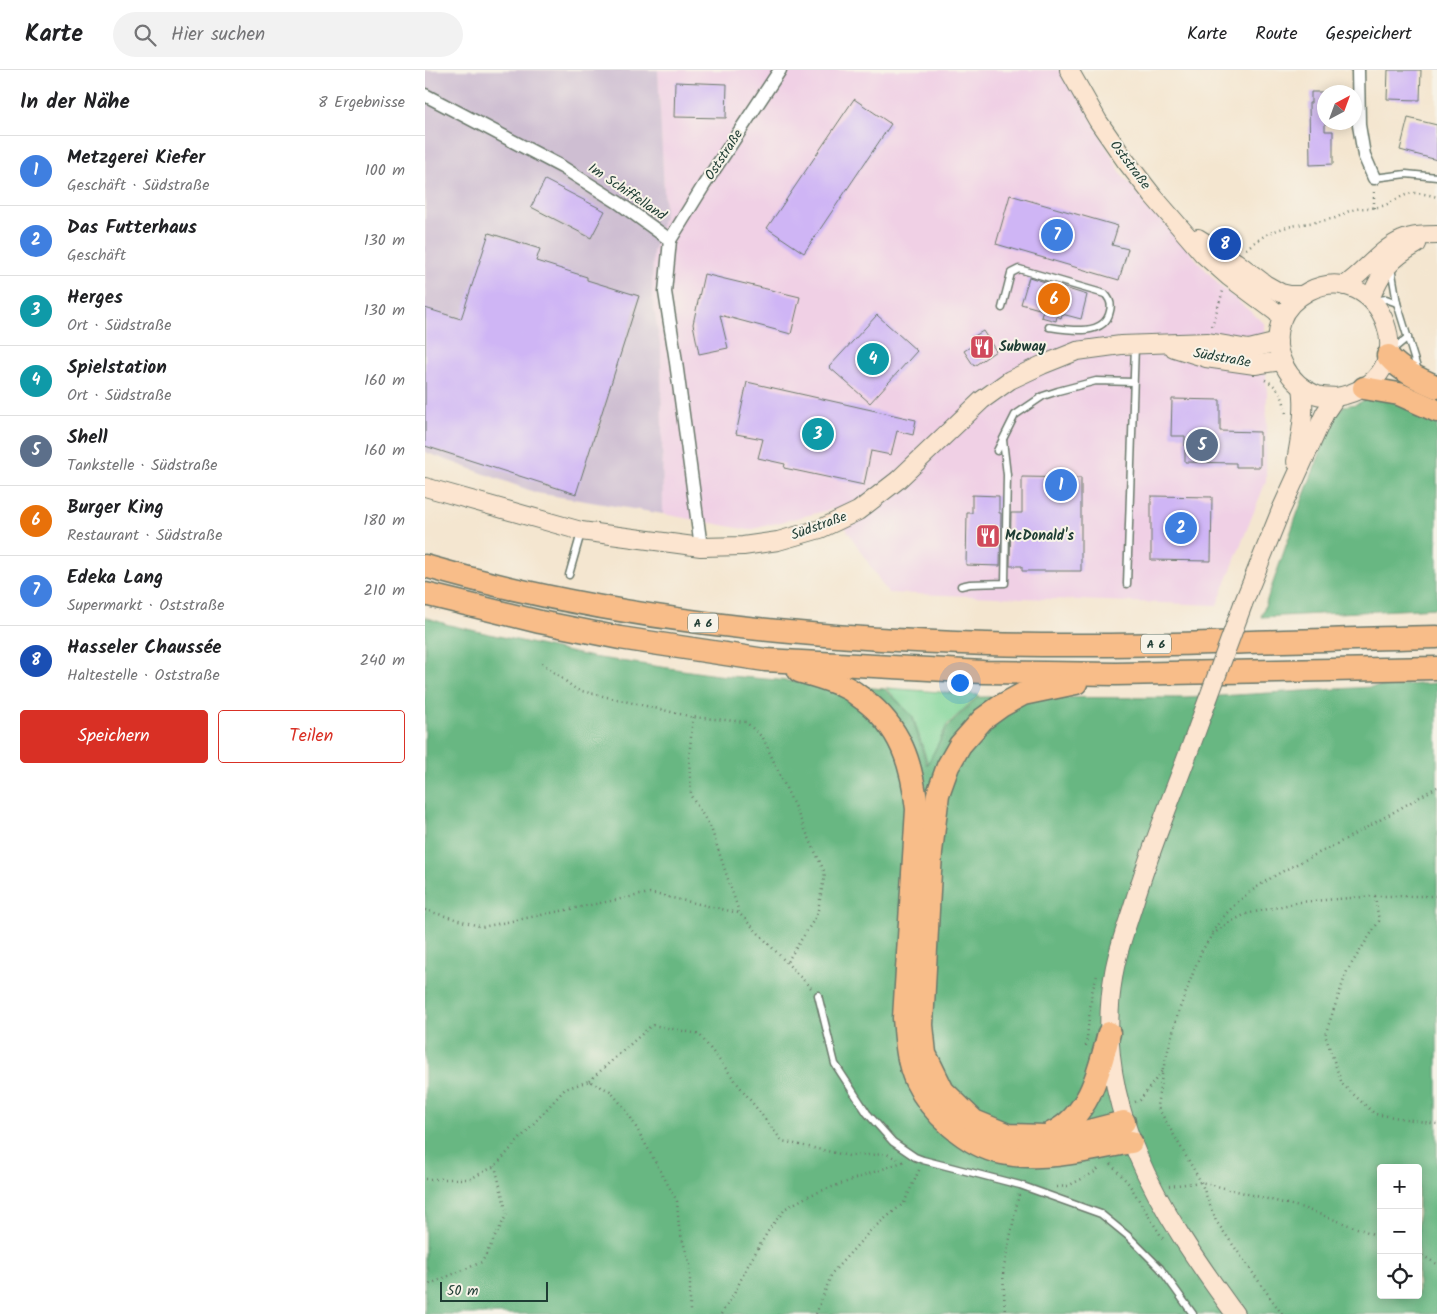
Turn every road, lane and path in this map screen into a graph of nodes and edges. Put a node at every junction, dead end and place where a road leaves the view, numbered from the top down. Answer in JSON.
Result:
{"nodes":[{"id":1,"x":780,"y":70,"type":"edge"},
{"id":2,"x":1069,"y":70,"type":"edge"},
{"id":3,"x":1358,"y":70,"type":"edge"},
{"id":4,"x":425,"y":95,"type":"edge"},
{"id":5,"x":1437,"y":177,"type":"edge"},
{"id":6,"x":1374,"y":178,"type":"junction"},
{"id":7,"x":1437,"y":196,"type":"edge"},
{"id":8,"x":1373,"y":208,"type":"junction"},
{"id":9,"x":1437,"y":236,"type":"edge"},
{"id":10,"x":670,"y":240,"type":"junction"},
{"id":11,"x":1390,"y":264,"type":"junction"},
{"id":12,"x":1233,"y":270,"type":"junction"},
{"id":13,"x":1344,"y":286,"type":"junction"},
{"id":14,"x":1301,"y":295,"type":"junction"},
{"id":15,"x":1371,"y":300,"type":"junction"},
{"id":16,"x":1397,"y":302,"type":"junction"},
{"id":17,"x":1002,"y":308,"type":"dead end"},
{"id":18,"x":1282,"y":319,"type":"junction"},
{"id":19,"x":1049,"y":327,"type":"dead end"},
{"id":20,"x":1408,"y":337,"type":"junction"},
{"id":21,"x":1208,"y":342,"type":"junction"},
{"id":22,"x":1277,"y":342,"type":"junction"},
{"id":23,"x":1135,"y":343,"type":"junction"},
{"id":24,"x":1164,"y":344,"type":"junction"},
{"id":25,"x":1388,"y":355,"type":"junction"},
{"id":26,"x":1281,"y":361,"type":"junction"},
{"id":27,"x":1264,"y":380,"type":"dead end"},
{"id":28,"x":1133,"y":382,"type":"junction"},
{"id":29,"x":1429,"y":384,"type":"edge"},
{"id":30,"x":1303,"y":388,"type":"junction"},
{"id":31,"x":1364,"y":388,"type":"junction"},
{"id":32,"x":1336,"y":397,"type":"junction"},
{"id":33,"x":1437,"y":411,"type":"edge"},
{"id":34,"x":1287,"y":417,"type":"dead end"},
{"id":35,"x":1003,"y":440,"type":"junction"},
{"id":36,"x":997,"y":451,"type":"dead end"},
{"id":37,"x":425,"y":487,"type":"edge"},
{"id":38,"x":1281,"y":510,"type":"junction"},
{"id":39,"x":581,"y":531,"type":"junction"},
{"id":40,"x":701,"y":547,"type":"junction"},
{"id":41,"x":425,"y":566,"type":"edge"},
{"id":42,"x":569,"y":575,"type":"dead end"},
{"id":43,"x":1127,"y":584,"type":"dead end"},
{"id":44,"x":961,"y":586,"type":"dead end"},
{"id":45,"x":425,"y":594,"type":"edge"},
{"id":46,"x":1437,"y":626,"type":"edge"},
{"id":47,"x":1437,"y":637,"type":"edge"},
{"id":48,"x":1326,"y":640,"type":"junction"},
{"id":49,"x":765,"y":660,"type":"junction"},
{"id":50,"x":542,"y":663,"type":"dead end"},
{"id":51,"x":1437,"y":668,"type":"edge"},
{"id":52,"x":1116,"y":674,"type":"junction"},
{"id":53,"x":693,"y":717,"type":"junction"},
{"id":54,"x":1437,"y":787,"type":"edge"},
{"id":55,"x":1375,"y":896,"type":"junction"},
{"id":56,"x":1437,"y":896,"type":"edge"},
{"id":57,"x":425,"y":910,"type":"edge"},
{"id":58,"x":739,"y":913,"type":"junction"},
{"id":59,"x":1212,"y":935,"type":"junction"},
{"id":60,"x":787,"y":962,"type":"junction"},
{"id":61,"x":818,"y":995,"type":"joint"},
{"id":62,"x":1109,"y":1033,"type":"junction"},
{"id":63,"x":1163,"y":1069,"type":"junction"},
{"id":64,"x":589,"y":1080,"type":"junction"},
{"id":65,"x":1125,"y":1124,"type":"junction"},
{"id":66,"x":1437,"y":1124,"type":"edge"},
{"id":67,"x":1046,"y":1136,"type":"junction"},
{"id":68,"x":915,"y":1157,"type":"junction"},
{"id":69,"x":923,"y":1160,"type":"junction"},
{"id":70,"x":903,"y":1162,"type":"junction"},
{"id":71,"x":1099,"y":1164,"type":"dead end"},
{"id":72,"x":495,"y":1166,"type":"junction"},
{"id":73,"x":425,"y":1179,"type":"edge"},
{"id":74,"x":1201,"y":1182,"type":"junction"},
{"id":75,"x":1021,"y":1185,"type":"junction"},
{"id":76,"x":1051,"y":1187,"type":"dead end"},
{"id":77,"x":1153,"y":1188,"type":"junction"},
{"id":78,"x":1377,"y":1236,"type":"edge"},
{"id":79,"x":1420,"y":1254,"type":"edge"},
{"id":80,"x":1437,"y":1264,"type":"edge"},
{"id":81,"x":425,"y":1286,"type":"edge"},
{"id":82,"x":690,"y":1314,"type":"edge"},
{"id":83,"x":721,"y":1314,"type":"edge"},
{"id":84,"x":816,"y":1314,"type":"edge"},
{"id":85,"x":1005,"y":1314,"type":"edge"},
{"id":86,"x":1193,"y":1314,"type":"edge"},
{"id":87,"x":1235,"y":1314,"type":"edge"},
{"id":88,"x":1282,"y":1314,"type":"edge"}],
"edges":[{"from":1,"to":10,"type":"street","name":"Oststraße"},
{"from":2,"to":12,"type":"main road","name":"Oststraße"},
{"from":3,"to":6,"type":"street"},
{"from":4,"to":10,"type":"street","name":"Im Schiffelland"},
{"from":5,"to":6,"type":"lane"},
{"from":6,"to":8,"type":"path"},
{"from":7,"to":8,"type":"path"},
{"from":8,"to":12,"type":"path"},
{"from":9,"to":11,"type":"main road"},
{"from":9,"to":13,"type":"main road"},
{"from":10,"to":40,"type":"street","name":"Im Schiffelland"},
{"from":11,"to":15,"type":"main road"},
{"from":11,"to":16,"type":"lane"},
{"from":12,"to":14,"type":"main road","name":"Oststraße"},
{"from":12,"to":18,"type":"main road","name":"Oststraße"},
{"from":12,"to":21,"type":"path"},
{"from":13,"to":14,"type":"main road"},
{"from":13,"to":15,"type":"main road"},
{"from":14,"to":18,"type":"main road"},
{"from":15,"to":16,"type":"lane"},
{"from":15,"to":25,"type":"main road"},
{"from":16,"to":20,"type":"lane"},
{"from":17,"to":19,"type":"lane"},
{"from":18,"to":22,"type":"main road"},
{"from":20,"to":25,"type":"lane"},
{"from":20,"to":29,"type":"lane"},
{"from":21,"to":22,"type":"main road","name":"Südstraße"},
{"from":21,"to":24,"type":"main road","name":"Südstraße"},
{"from":22,"to":26,"type":"main road"},
{"from":23,"to":24,"type":"main road","name":"Südstraße"},
{"from":23,"to":28,"type":"lane"},
{"from":23,"to":40,"type":"main road","name":"Südstraße"},
{"from":24,"to":26,"type":"main road","name":"Südstraße"},
{"from":25,"to":29,"type":"highway"},
{"from":25,"to":31,"type":"main road"},
{"from":26,"to":30,"type":"main road"},
{"from":27,"to":34,"type":"path"},
{"from":28,"to":35,"type":"lane"},
{"from":28,"to":43,"type":"lane"},
{"from":30,"to":32,"type":"main road"},
{"from":30,"to":38,"type":"main road"},
{"from":31,"to":32,"type":"main road"},
{"from":31,"to":33,"type":"highway"},
{"from":32,"to":38,"type":"main road"},
{"from":35,"to":36,"type":"lane"},
{"from":35,"to":44,"type":"lane"},
{"from":37,"to":39,"type":"main road","name":"Südstraße"},
{"from":38,"to":62,"type":"main road","bridge":true},
{"from":39,"to":40,"type":"main road","name":"Südstraße"},
{"from":39,"to":42,"type":"lane"},
{"from":41,"to":48,"type":"highway","number":"A 6"},
{"from":45,"to":49,"type":"highway","number":"A 6"},
{"from":46,"to":48,"type":"highway"},
{"from":47,"to":48,"type":"highway","number":"A 6"},
{"from":49,"to":52,"type":"highway","number":"A 6"},
{"from":49,"to":65,"type":"highway"},
{"from":50,"to":53,"type":"path"},
{"from":51,"to":52,"type":"highway","number":"A 6"},
{"from":52,"to":67,"type":"highway"},
{"from":53,"to":58,"type":"path"},
{"from":53,"to":60,"type":"path"},
{"from":54,"to":59,"type":"path"},
{"from":55,"to":56,"type":"path"},
{"from":55,"to":59,"type":"path"},
{"from":55,"to":66,"type":"path"},
{"from":57,"to":58,"type":"path"},
{"from":58,"to":60,"type":"path"},
{"from":59,"to":63,"type":"path"},
{"from":60,"to":61,"type":"path"},
{"from":61,"to":68,"type":"lane"},
{"from":62,"to":65,"type":"main road"},
{"from":62,"to":67,"type":"highway"},
{"from":63,"to":65,"type":"path"},
{"from":63,"to":74,"type":"path"},
{"from":64,"to":70,"type":"path"},
{"from":64,"to":72,"type":"path"},
{"from":64,"to":82,"type":"path"},
{"from":65,"to":67,"type":"highway"},
{"from":65,"to":77,"type":"main road"},
{"from":68,"to":69,"type":"lane"},
{"from":68,"to":70,"type":"path"},
{"from":69,"to":75,"type":"lane"},
{"from":69,"to":84,"type":"path"},
{"from":70,"to":83,"type":"path"},
{"from":71,"to":76,"type":"path"},
{"from":72,"to":73,"type":"path"},
{"from":72,"to":81,"type":"path"},
{"from":74,"to":77,"type":"path"},
{"from":74,"to":78,"type":"path"},
{"from":74,"to":88,"type":"path"},
{"from":75,"to":85,"type":"path"},
{"from":75,"to":86,"type":"lane"},
{"from":77,"to":87,"type":"main road"},
{"from":79,"to":80,"type":"path"}]}
